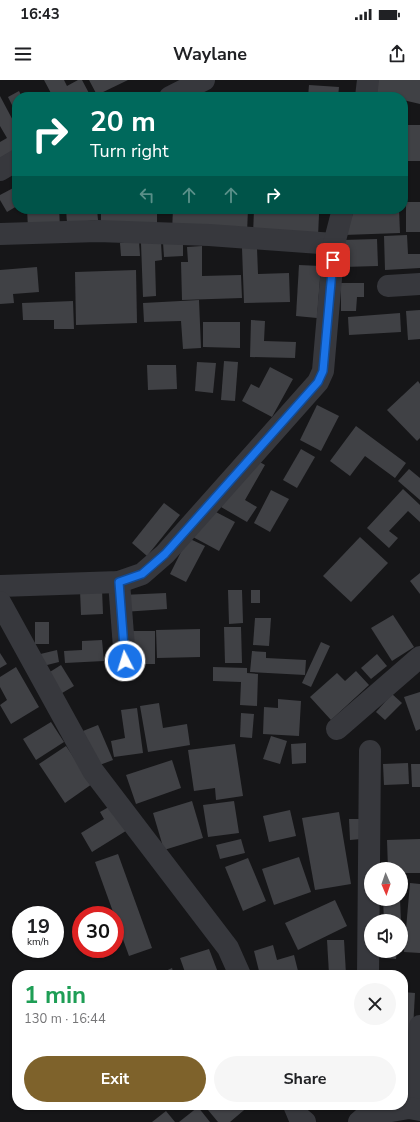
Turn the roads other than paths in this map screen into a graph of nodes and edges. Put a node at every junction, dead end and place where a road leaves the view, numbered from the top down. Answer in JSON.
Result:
{"nodes":[{"id":1,"x":204,"y":80,"type":"edge"},
{"id":2,"x":368,"y":80,"type":"edge"},
{"id":3,"x":180,"y":92,"type":"edge"},
{"id":4,"x":367,"y":92,"type":"edge"},
{"id":5,"x":12,"y":163,"type":"edge"},
{"id":6,"x":0,"y":170,"type":"edge"},
{"id":7,"x":342,"y":214,"type":"edge"},
{"id":8,"x":0,"y":234,"type":"edge"},
{"id":9,"x":334,"y":244,"type":"junction"},
{"id":10,"x":420,"y":284,"type":"edge"},
{"id":11,"x":388,"y":286,"type":"dead end"},
{"id":12,"x":119,"y":582,"type":"junction"},
{"id":13,"x":0,"y":586,"type":"edge"},
{"id":14,"x":0,"y":602,"type":"edge"},
{"id":15,"x":420,"y":657,"type":"edge"},
{"id":16,"x":125,"y":661,"type":"dead end"},
{"id":17,"x":337,"y":729,"type":"dead end"},
{"id":18,"x":370,"y":751,"type":"dead end"},
{"id":19,"x":238,"y":970,"type":"edge"},
{"id":20,"x":368,"y":970,"type":"edge"},
{"id":21,"x":420,"y":1026,"type":"edge"},
{"id":22,"x":415,"y":1109,"type":"edge"},
{"id":23,"x":296,"y":1110,"type":"edge"},
{"id":24,"x":405,"y":1110,"type":"edge"},
{"id":25,"x":364,"y":1114,"type":"edge"},
{"id":26,"x":305,"y":1122,"type":"edge"}],
"edges":[{"from":1,"to":3,"type":"street"},
{"from":2,"to":4,"type":"street"},
{"from":5,"to":6,"type":"street"},
{"from":7,"to":9,"type":"street"},
{"from":8,"to":9,"type":"street"},
{"from":9,"to":12,"type":"street"},
{"from":10,"to":11,"type":"street"},
{"from":12,"to":13,"type":"street"},
{"from":12,"to":16,"type":"street"},
{"from":14,"to":19,"type":"street"},
{"from":15,"to":17,"type":"street"},
{"from":18,"to":20,"type":"street"},
{"from":21,"to":22,"type":"street"},
{"from":23,"to":26,"type":"street"},
{"from":24,"to":25,"type":"street"}]}
